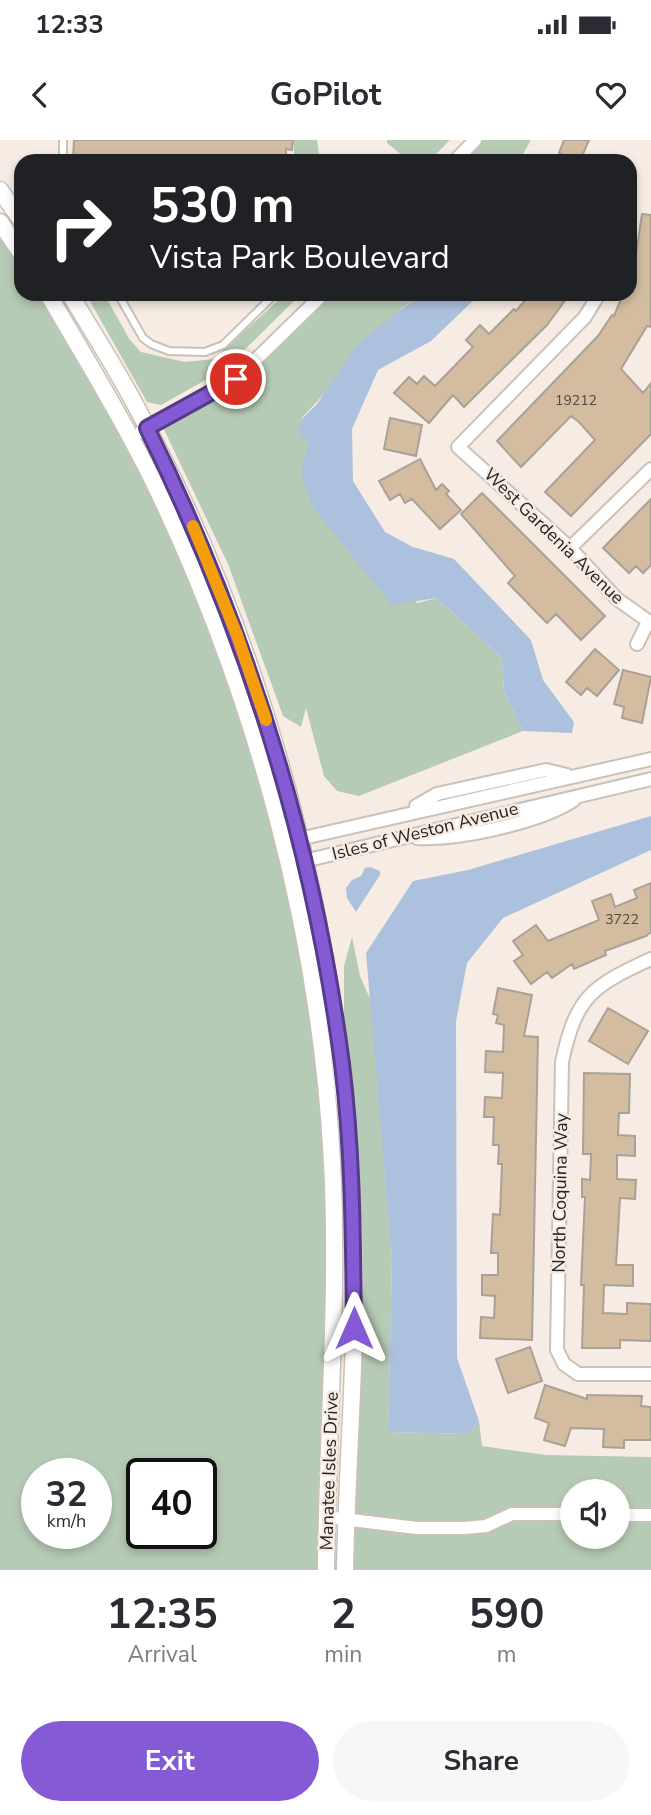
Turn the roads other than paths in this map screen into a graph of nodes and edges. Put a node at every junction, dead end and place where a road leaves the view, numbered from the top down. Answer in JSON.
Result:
{"nodes":[{"id":1,"x":475,"y":140,"type":"edge"},
{"id":2,"x":462,"y":154,"type":"edge"},
{"id":3,"x":0,"y":190,"type":"edge"},
{"id":4,"x":14,"y":210,"type":"edge"},
{"id":5,"x":0,"y":222,"type":"edge"},
{"id":6,"x":14,"y":243,"type":"edge"},
{"id":7,"x":52,"y":301,"type":"edge"},
{"id":8,"x":74,"y":301,"type":"edge"},
{"id":9,"x":122,"y":301,"type":"edge"},
{"id":10,"x":268,"y":301,"type":"edge"},
{"id":11,"x":316,"y":301,"type":"edge"},
{"id":12,"x":594,"y":301,"type":"edge"},
{"id":13,"x":147,"y":428,"type":"junction"},
{"id":14,"x":131,"y":437,"type":"junction"},
{"id":15,"x":651,"y":469,"type":"edge"},
{"id":16,"x":570,"y":548,"type":"junction"},
{"id":17,"x":650,"y":622,"type":"edge"},
{"id":18,"x":637,"y":644,"type":"dead end"},
{"id":19,"x":651,"y":759,"type":"edge"},
{"id":20,"x":651,"y":779,"type":"edge"},
{"id":21,"x":522,"y":781,"type":"junction"},
{"id":22,"x":580,"y":795,"type":"junction"},
{"id":23,"x":440,"y":804,"type":"junction"},
{"id":24,"x":528,"y":807,"type":"junction"},
{"id":25,"x":399,"y":815,"type":"junction"},
{"id":26,"x":445,"y":827,"type":"junction"},
{"id":27,"x":402,"y":837,"type":"junction"},
{"id":28,"x":299,"y":839,"type":"junction"},
{"id":29,"x":286,"y":855,"type":"junction"},
{"id":30,"x":304,"y":861,"type":"junction"},
{"id":31,"x":651,"y":959,"type":"edge"},
{"id":32,"x":651,"y":1374,"type":"edge"},
{"id":33,"x":560,"y":1514,"type":"edge"},
{"id":34,"x":630,"y":1515,"type":"edge"},
{"id":35,"x":651,"y":1515,"type":"edge"},
{"id":36,"x":326,"y":1517,"type":"junction"},
{"id":37,"x":346,"y":1520,"type":"junction"},
{"id":38,"x":326,"y":1570,"type":"edge"},
{"id":39,"x":345,"y":1570,"type":"edge"}],
"edges":[{"from":1,"to":2,"type":"street"},
{"from":3,"to":4,"type":"street"},
{"from":5,"to":6,"type":"street"},
{"from":7,"to":14,"type":"street","name":"Manatee Isles Drive"},
{"from":8,"to":13,"type":"street","name":"Manatee Isles Drive"},
{"from":9,"to":10,"type":"lane"},
{"from":11,"to":13,"type":"street"},
{"from":12,"to":16,"type":"street","name":"West Gardenia Avenue"},
{"from":13,"to":14,"type":"street"},
{"from":13,"to":28,"type":"street","name":"Manatee Isles Drive"},
{"from":14,"to":29,"type":"street","name":"Manatee Isles Drive"},
{"from":15,"to":16,"type":"street"},
{"from":16,"to":17,"type":"street","name":"West Gardenia Avenue"},
{"from":17,"to":18,"type":"street"},
{"from":19,"to":21,"type":"street","name":"Isles of Weston Avenue"},
{"from":20,"to":22,"type":"street","name":"Isles of Weston Avenue"},
{"from":21,"to":23,"type":"street","name":"Isles of Weston Avenue"},
{"from":21,"to":24,"type":"street"},
{"from":21,"to":25,"type":"street"},
{"from":22,"to":24,"type":"street","name":"Isles of Weston Avenue"},
{"from":22,"to":27,"type":"street"},
{"from":23,"to":25,"type":"street","name":"Isles of Weston Avenue"},
{"from":23,"to":26,"type":"street"},
{"from":24,"to":26,"type":"street","name":"Isles of Weston Avenue"},
{"from":25,"to":28,"type":"street","name":"Isles of Weston Avenue"},
{"from":26,"to":27,"type":"street","name":"Isles of Weston Avenue"},
{"from":27,"to":30,"type":"street","name":"Isles of Weston Avenue"},
{"from":28,"to":29,"type":"street"},
{"from":28,"to":30,"type":"street","name":"Manatee Isles Drive"},
{"from":29,"to":30,"type":"street"},
{"from":29,"to":36,"type":"street","name":"Manatee Isles Drive"},
{"from":30,"to":37,"type":"street","name":"Manatee Isles Drive"},
{"from":31,"to":32,"type":"street","name":"North Coquina Way"},
{"from":33,"to":37,"type":"street"},
{"from":34,"to":35,"type":"street"},
{"from":36,"to":37,"type":"street"},
{"from":36,"to":38,"type":"street","name":"Manatee Isles Drive"},
{"from":37,"to":39,"type":"street","name":"Manatee Isles Drive"}]}
